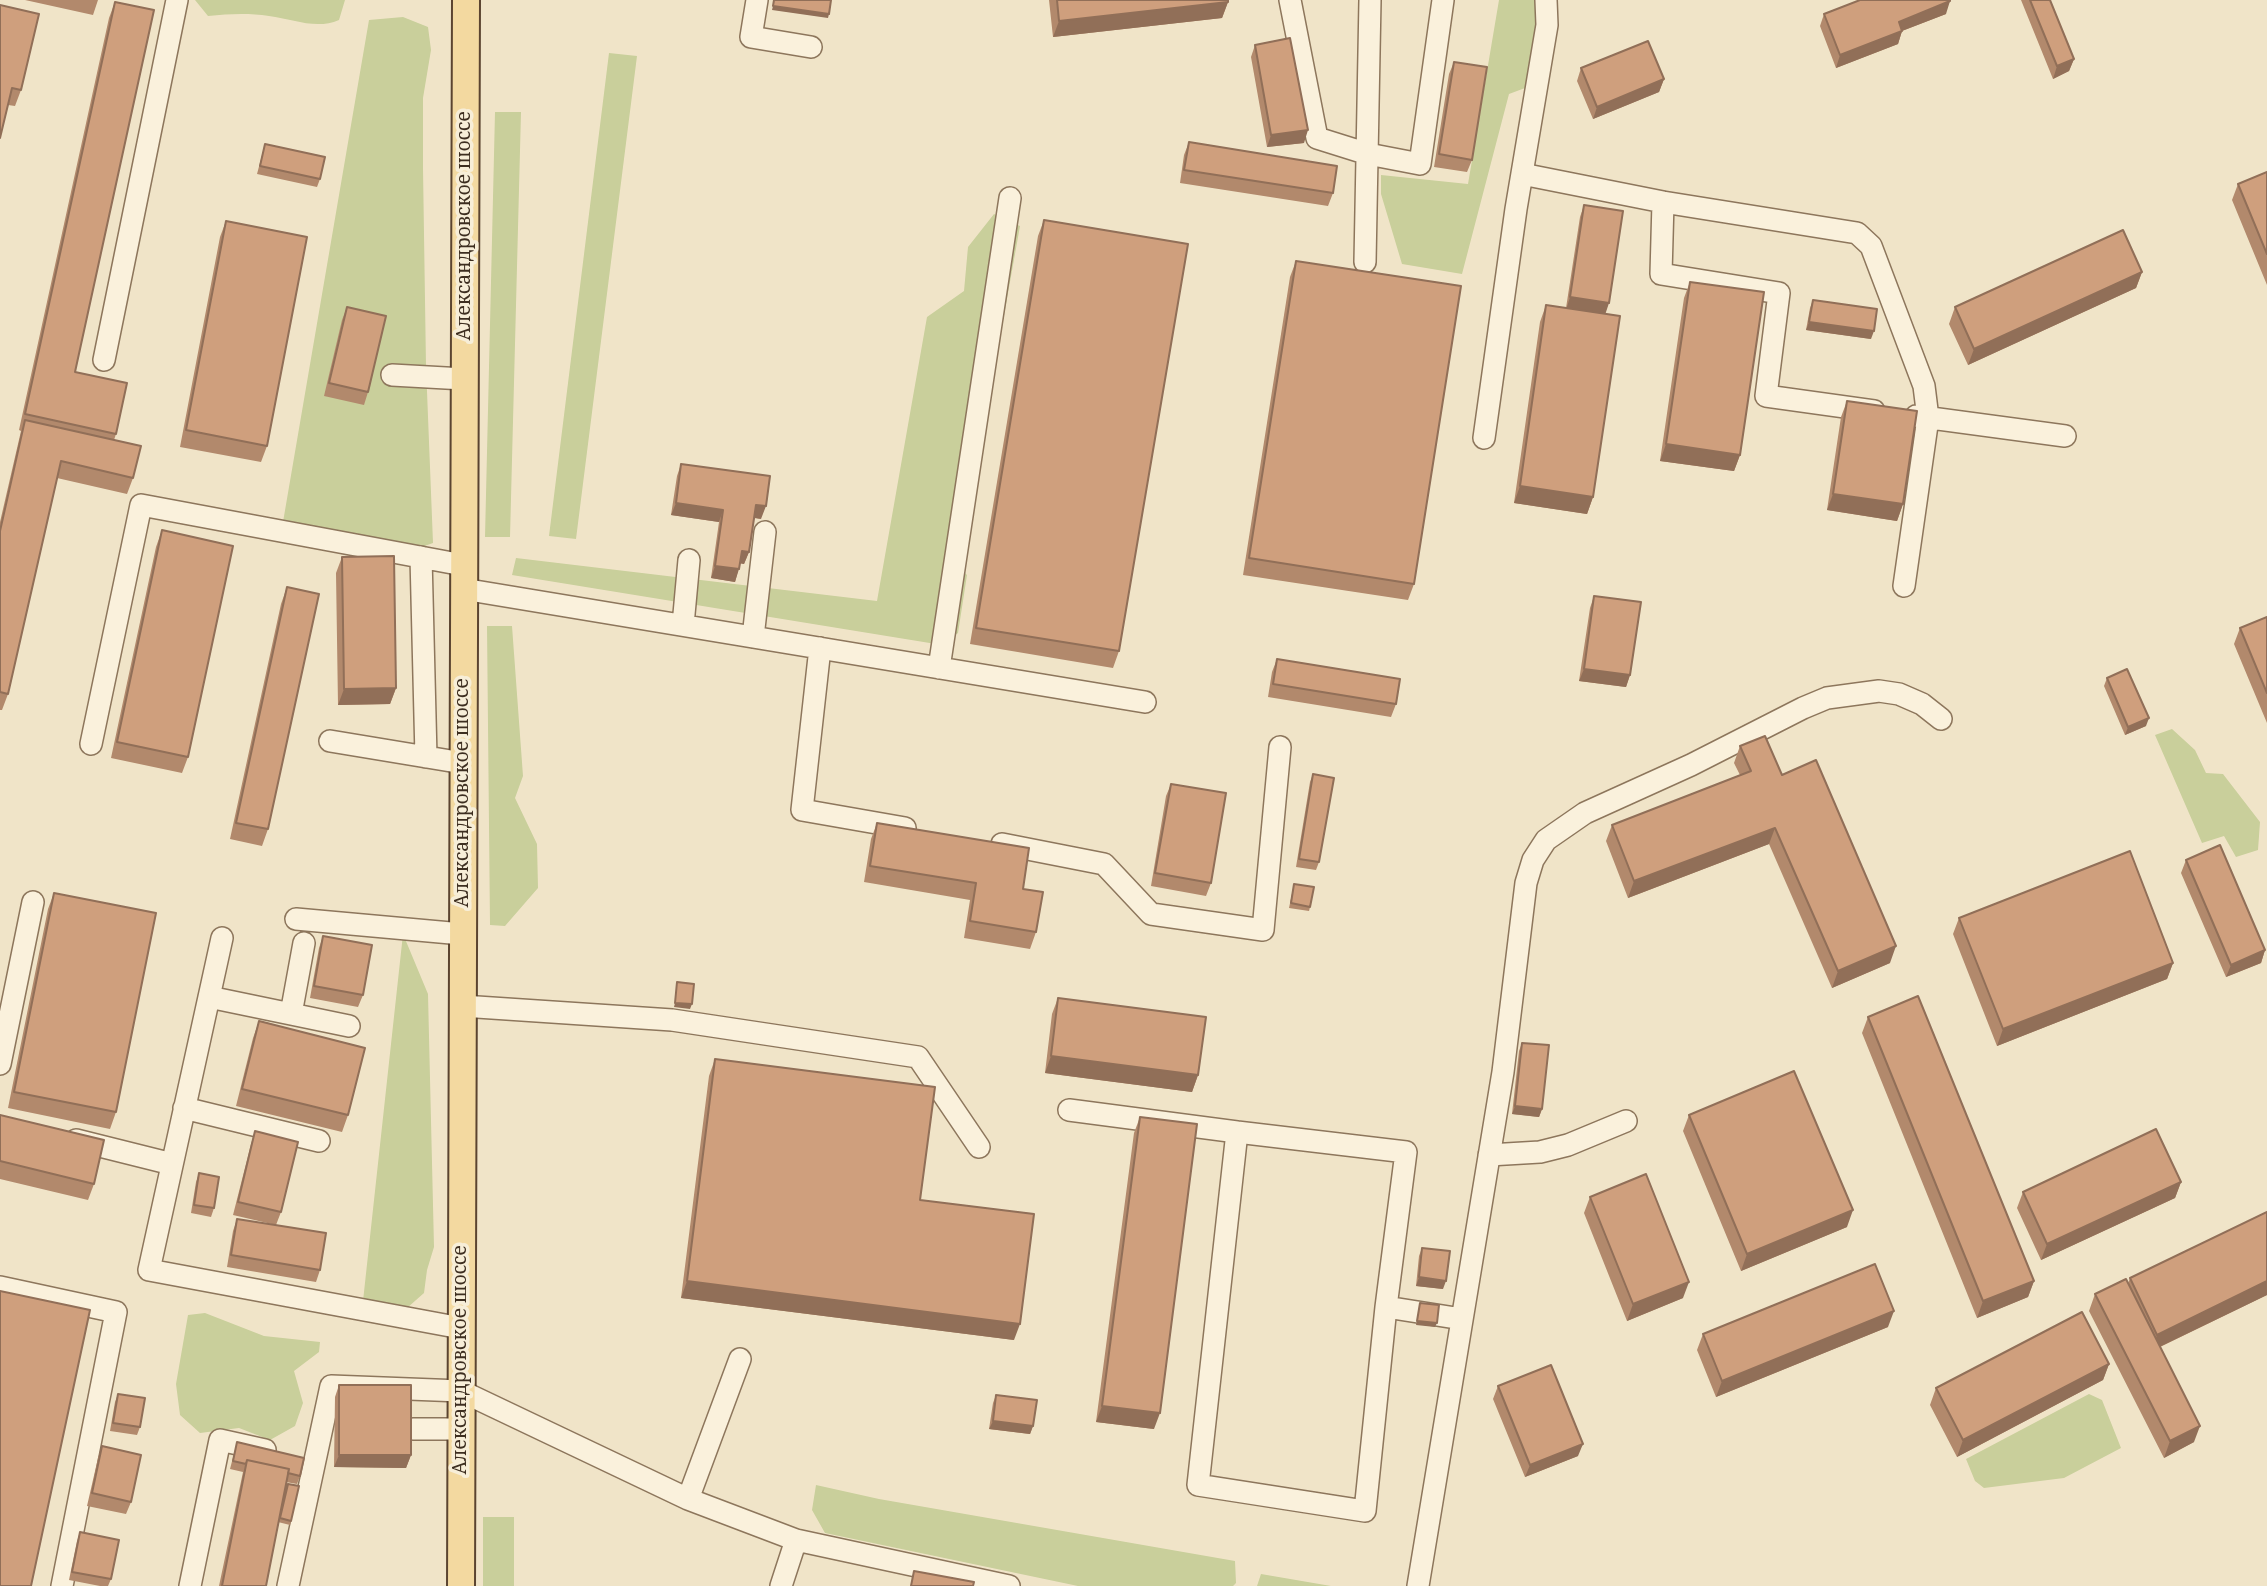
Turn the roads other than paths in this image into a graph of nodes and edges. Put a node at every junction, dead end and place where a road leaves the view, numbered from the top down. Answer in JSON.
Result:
{"nodes":[{"id":1,"x":177,"y":0,"type":"edge"},
{"id":2,"x":466,"y":0,"type":"edge"},
{"id":3,"x":757,"y":0,"type":"edge"},
{"id":4,"x":1290,"y":0,"type":"edge"},
{"id":5,"x":1370,"y":0,"type":"edge"},
{"id":6,"x":1443,"y":0,"type":"edge"},
{"id":7,"x":1546,"y":0,"type":"edge"},
{"id":8,"x":811,"y":47,"type":"dead end"},
{"id":9,"x":1368,"y":154,"type":"junction"},
{"id":10,"x":1522,"y":174,"type":"junction"},
{"id":11,"x":1010,"y":198,"type":"dead end"},
{"id":12,"x":1663,"y":202,"type":"junction"},
{"id":13,"x":1365,"y":262,"type":"dead end"},
{"id":14,"x":104,"y":360,"type":"dead end"},
{"id":15,"x":392,"y":375,"type":"dead end"},
{"id":16,"x":464,"y":379,"type":"junction"},
{"id":17,"x":1927,"y":418,"type":"junction"},
{"id":18,"x":2065,"y":436,"type":"dead end"},
{"id":19,"x":1484,"y":438,"type":"dead end"},
{"id":20,"x":765,"y":531,"type":"dead end"},
{"id":21,"x":421,"y":557,"type":"junction"},
{"id":22,"x":689,"y":560,"type":"dead end"},
{"id":23,"x":463,"y":577,"type":"junction"},
{"id":24,"x":1904,"y":586,"type":"dead end"},
{"id":25,"x":683,"y":625,"type":"junction"},
{"id":26,"x":753,"y":637,"type":"junction"},
{"id":27,"x":820,"y":649,"type":"junction"},
{"id":28,"x":939,"y":668,"type":"junction"},
{"id":29,"x":1145,"y":702,"type":"dead end"},
{"id":30,"x":1941,"y":719,"type":"dead end"},
{"id":31,"x":330,"y":741,"type":"dead end"},
{"id":32,"x":91,"y":744,"type":"dead end"},
{"id":33,"x":1280,"y":747,"type":"dead end"},
{"id":34,"x":426,"y":757,"type":"junction"},
{"id":35,"x":463,"y":763,"type":"junction"},
{"id":36,"x":922,"y":830,"type":"edge"},
{"id":37,"x":988,"y":842,"type":"edge"},
{"id":38,"x":33,"y":902,"type":"dead end"},
{"id":39,"x":296,"y":919,"type":"dead end"},
{"id":40,"x":462,"y":934,"type":"junction"},
{"id":41,"x":222,"y":938,"type":"dead end"},
{"id":42,"x":304,"y":943,"type":"dead end"},
{"id":43,"x":209,"y":997,"type":"junction"},
{"id":44,"x":462,"y":1006,"type":"junction"},
{"id":45,"x":291,"y":1014,"type":"junction"},
{"id":46,"x":349,"y":1026,"type":"dead end"},
{"id":47,"x":0,"y":1064,"type":"edge"},
{"id":48,"x":184,"y":1108,"type":"junction"},
{"id":49,"x":1069,"y":1110,"type":"dead end"},
{"id":50,"x":1626,"y":1121,"type":"dead end"},
{"id":51,"x":1237,"y":1132,"type":"junction"},
{"id":52,"x":55,"y":1135,"type":"edge"},
{"id":53,"x":319,"y":1141,"type":"dead end"},
{"id":54,"x":979,"y":1147,"type":"dead end"},
{"id":55,"x":1489,"y":1156,"type":"junction"},
{"id":56,"x":172,"y":1164,"type":"junction"},
{"id":57,"x":0,"y":1287,"type":"edge"},
{"id":58,"x":1386,"y":1307,"type":"junction"},
{"id":59,"x":1462,"y":1319,"type":"junction"},
{"id":60,"x":461,"y":1328,"type":"junction"},
{"id":61,"x":740,"y":1359,"type":"dead end"},
{"id":62,"x":461,"y":1391,"type":"junction"},
{"id":63,"x":413,"y":1429,"type":"edge"},
{"id":64,"x":461,"y":1429,"type":"junction"},
{"id":65,"x":301,"y":1458,"type":"junction"},
{"id":66,"x":688,"y":1499,"type":"junction"},
{"id":67,"x":796,"y":1541,"type":"junction"},
{"id":68,"x":62,"y":1586,"type":"edge"},
{"id":69,"x":190,"y":1586,"type":"edge"},
{"id":70,"x":288,"y":1586,"type":"edge"},
{"id":71,"x":461,"y":1586,"type":"edge"},
{"id":72,"x":781,"y":1586,"type":"edge"},
{"id":73,"x":1009,"y":1586,"type":"edge"},
{"id":74,"x":1418,"y":1586,"type":"edge"}],
"edges":[{"from":1,"to":14,"type":"lane"},
{"from":2,"to":16,"type":"main road","name":"Александровское шоссе"},
{"from":3,"to":8,"type":"lane"},
{"from":4,"to":9,"type":"lane"},
{"from":5,"to":9,"type":"lane"},
{"from":6,"to":9,"type":"lane"},
{"from":7,"to":10,"type":"lane"},
{"from":9,"to":13,"type":"lane"},
{"from":10,"to":12,"type":"lane"},
{"from":10,"to":19,"type":"lane"},
{"from":11,"to":28,"type":"lane"},
{"from":12,"to":17,"type":"lane"},
{"from":12,"to":17,"type":"lane"},
{"from":15,"to":16,"type":"lane"},
{"from":16,"to":23,"type":"main road","name":"Александровское шоссе"},
{"from":17,"to":18,"type":"lane"},
{"from":17,"to":24,"type":"lane"},
{"from":20,"to":26,"type":"lane"},
{"from":21,"to":23,"type":"lane"},
{"from":21,"to":32,"type":"lane"},
{"from":21,"to":34,"type":"lane"},
{"from":22,"to":25,"type":"lane"},
{"from":23,"to":25,"type":"lane"},
{"from":23,"to":35,"type":"main road","name":"Александровское шоссе"},
{"from":25,"to":26,"type":"lane"},
{"from":26,"to":27,"type":"lane"},
{"from":27,"to":28,"type":"lane"},
{"from":27,"to":36,"type":"lane"},
{"from":28,"to":29,"type":"lane"},
{"from":30,"to":55,"type":"lane"},
{"from":31,"to":34,"type":"lane"},
{"from":33,"to":37,"type":"lane"},
{"from":34,"to":35,"type":"lane"},
{"from":35,"to":40,"type":"main road","name":"Александровское шоссе"},
{"from":38,"to":47,"type":"lane"},
{"from":39,"to":40,"type":"lane"},
{"from":40,"to":44,"type":"main road","name":"Александровское шоссе"},
{"from":41,"to":43,"type":"lane"},
{"from":42,"to":45,"type":"lane"},
{"from":43,"to":45,"type":"lane"},
{"from":43,"to":48,"type":"lane"},
{"from":44,"to":54,"type":"lane"},
{"from":44,"to":60,"type":"main road","name":"Александровское шоссе"},
{"from":45,"to":46,"type":"lane"},
{"from":48,"to":53,"type":"lane"},
{"from":48,"to":56,"type":"lane"},
{"from":49,"to":51,"type":"lane"},
{"from":50,"to":55,"type":"lane"},
{"from":51,"to":58,"type":"lane"},
{"from":51,"to":58,"type":"lane"},
{"from":52,"to":56,"type":"lane"},
{"from":55,"to":59,"type":"lane"},
{"from":56,"to":60,"type":"lane"},
{"from":57,"to":68,"type":"lane"},
{"from":58,"to":59,"type":"lane"},
{"from":59,"to":74,"type":"lane"},
{"from":60,"to":62,"type":"main road","name":"Александровское шоссе"},
{"from":61,"to":66,"type":"lane"},
{"from":62,"to":64,"type":"main road","name":"Александровское шоссе"},
{"from":62,"to":65,"type":"lane"},
{"from":62,"to":66,"type":"lane"},
{"from":63,"to":64,"type":"lane"},
{"from":64,"to":71,"type":"main road","name":"Александровское шоссе"},
{"from":65,"to":69,"type":"lane"},
{"from":65,"to":70,"type":"lane"},
{"from":66,"to":67,"type":"lane"},
{"from":67,"to":72,"type":"lane"},
{"from":67,"to":73,"type":"lane"}]}
